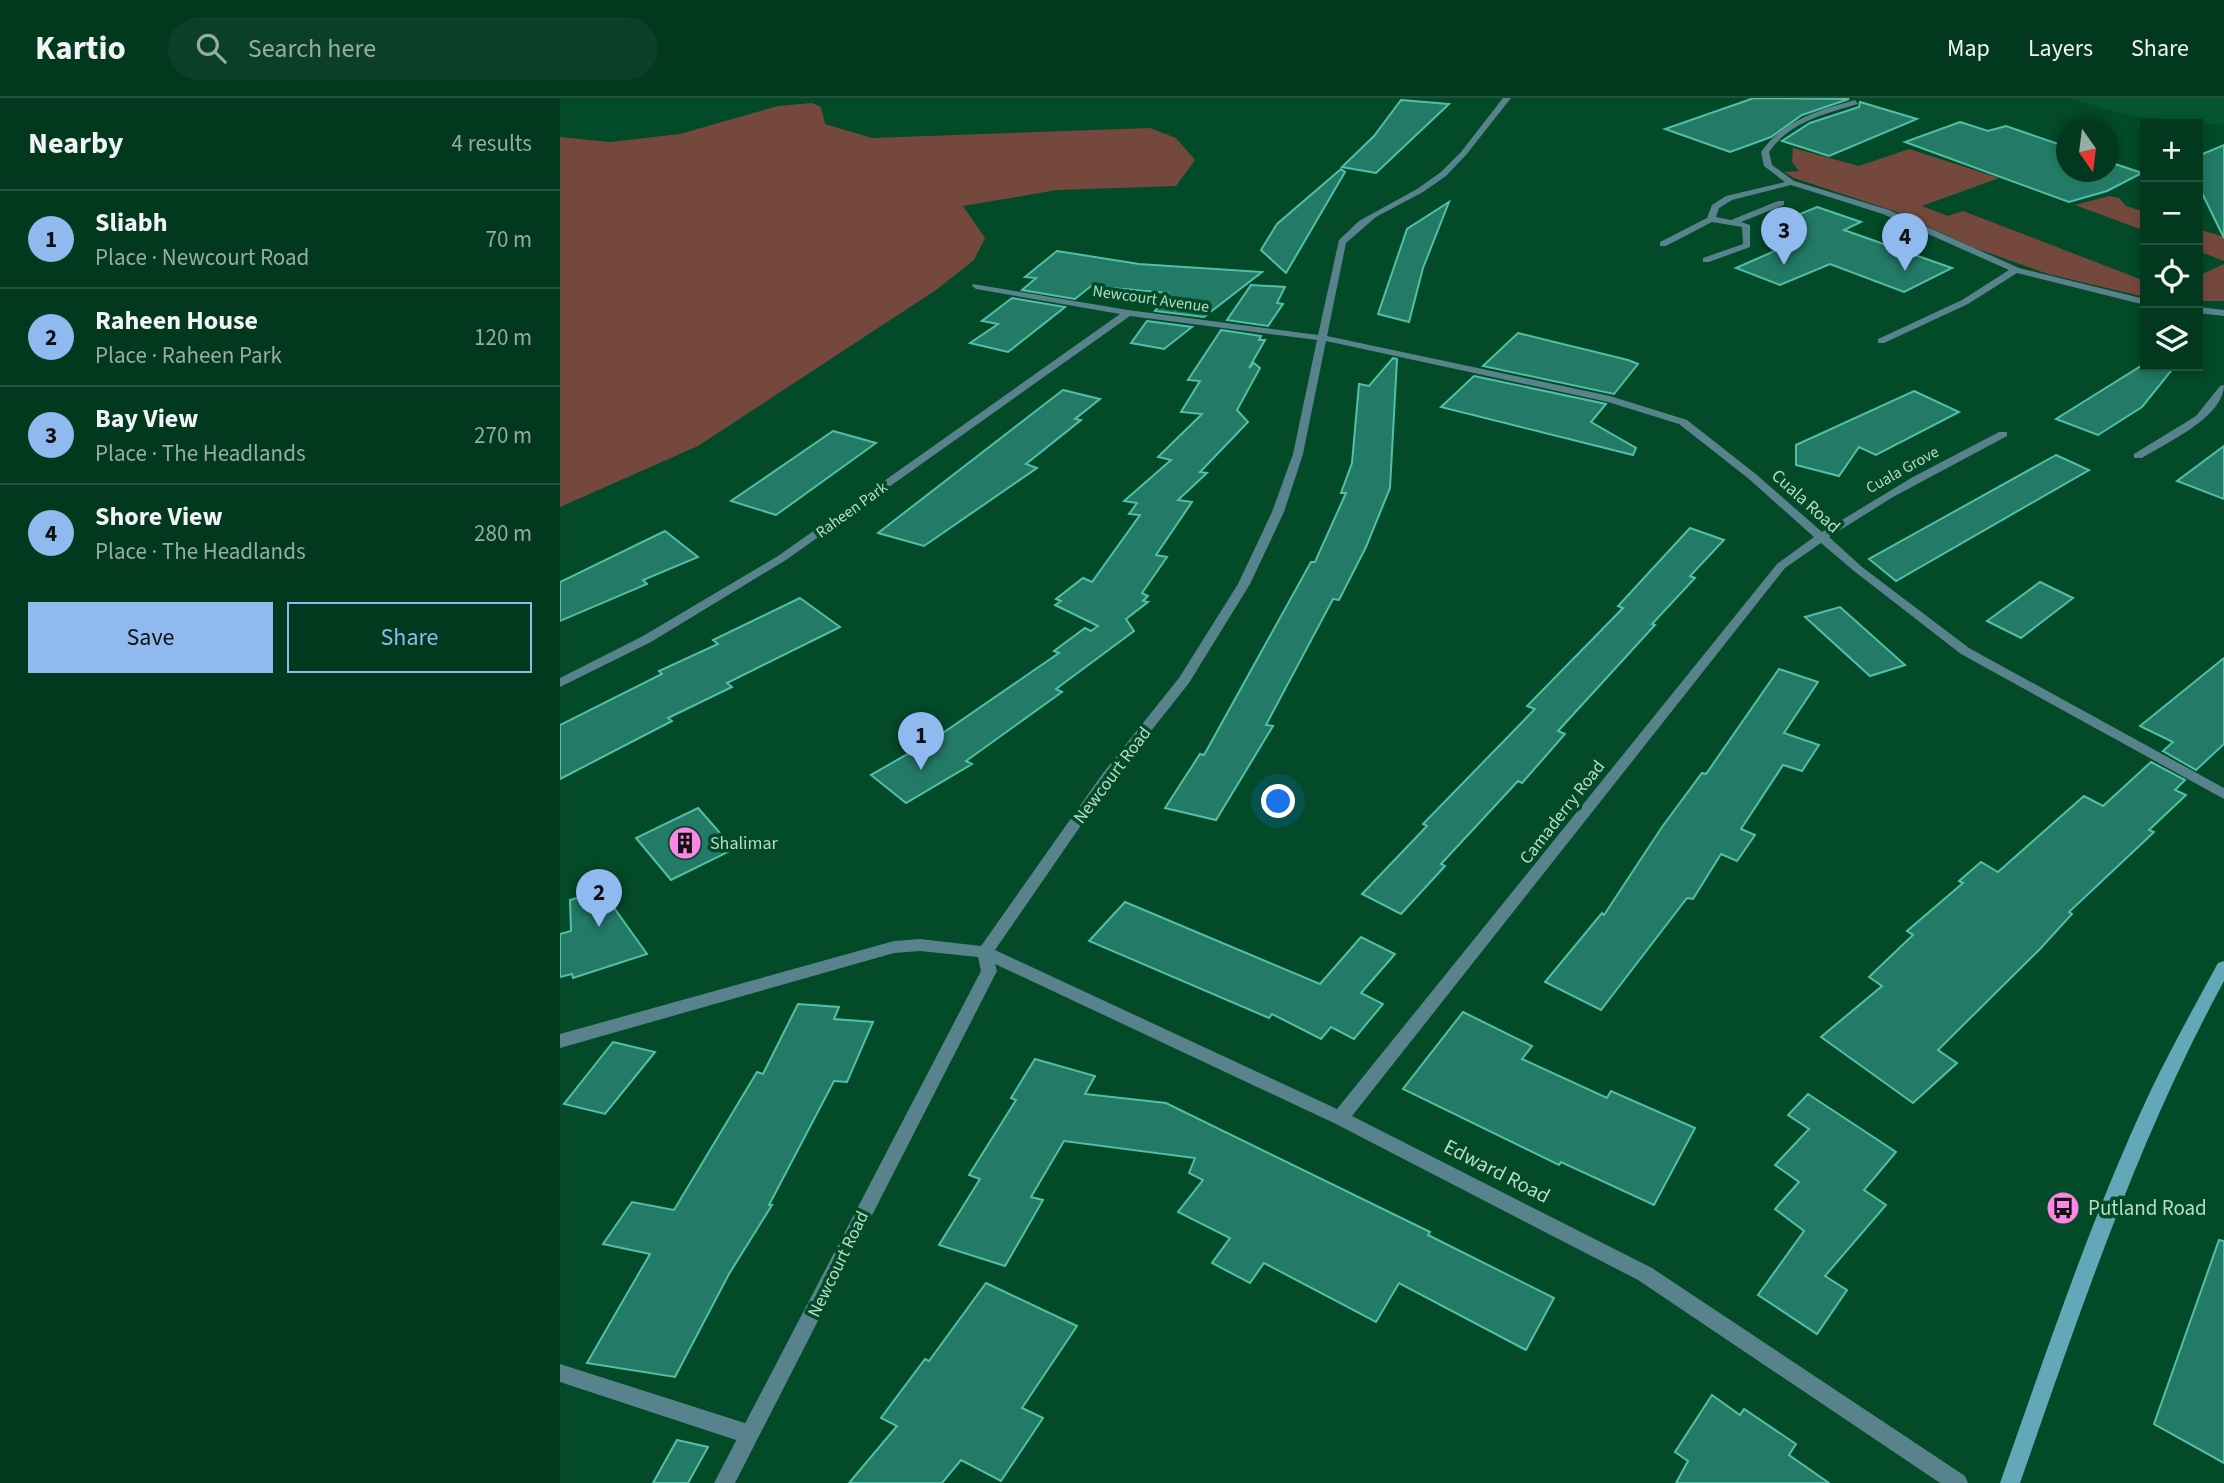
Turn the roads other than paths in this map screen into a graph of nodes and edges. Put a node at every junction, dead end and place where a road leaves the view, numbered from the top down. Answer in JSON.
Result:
{"nodes":[{"id":1,"x":1507,"y":98,"type":"edge"},
{"id":2,"x":1855,"y":102,"type":"dead end"},
{"id":3,"x":1791,"y":183,"type":"junction"},
{"id":4,"x":1781,"y":203,"type":"dead end"},
{"id":5,"x":1711,"y":219,"type":"junction"},
{"id":6,"x":1731,"y":223,"type":"junction"},
{"id":7,"x":1663,"y":244,"type":"dead end"},
{"id":8,"x":1706,"y":260,"type":"dead end"},
{"id":9,"x":2016,"y":270,"type":"junction"},
{"id":10,"x":976,"y":286,"type":"dead end"},
{"id":11,"x":2140,"y":301,"type":"edge"},
{"id":12,"x":2203,"y":311,"type":"edge"},
{"id":13,"x":1128,"y":313,"type":"junction"},
{"id":14,"x":2224,"y":313,"type":"edge"},
{"id":15,"x":1323,"y":338,"type":"junction"},
{"id":16,"x":1881,"y":341,"type":"dead end"},
{"id":17,"x":2224,"y":388,"type":"edge"},
{"id":18,"x":2003,"y":434,"type":"dead end"},
{"id":19,"x":2138,"y":456,"type":"dead end"},
{"id":20,"x":1819,"y":537,"type":"junction"},
{"id":21,"x":560,"y":683,"type":"edge"},
{"id":22,"x":2224,"y":794,"type":"edge"},
{"id":23,"x":985,"y":952,"type":"junction"},
{"id":24,"x":2224,"y":967,"type":"edge"},
{"id":25,"x":560,"y":1041,"type":"edge"},
{"id":26,"x":1340,"y":1118,"type":"junction"},
{"id":27,"x":560,"y":1373,"type":"edge"},
{"id":28,"x":748,"y":1434,"type":"junction"},
{"id":29,"x":724,"y":1483,"type":"edge"},
{"id":30,"x":1958,"y":1483,"type":"edge"},
{"id":31,"x":2010,"y":1483,"type":"edge"}],
"edges":[{"from":1,"to":15,"type":"street","name":"Newcourt Road"},
{"from":2,"to":3,"type":"street"},
{"from":3,"to":5,"type":"street"},
{"from":3,"to":9,"type":"street"},
{"from":4,"to":6,"type":"street"},
{"from":5,"to":6,"type":"street"},
{"from":5,"to":7,"type":"street"},
{"from":6,"to":8,"type":"street"},
{"from":9,"to":11,"type":"street"},
{"from":9,"to":16,"type":"street"},
{"from":10,"to":13,"type":"street","name":"Newcourt Avenue"},
{"from":12,"to":14,"type":"street"},
{"from":13,"to":15,"type":"street","name":"Newcourt Avenue"},
{"from":13,"to":21,"type":"street","name":"Raheen Park"},
{"from":15,"to":20,"type":"street","name":"Cuala Road"},
{"from":15,"to":23,"type":"street","name":"Newcourt Road"},
{"from":17,"to":19,"type":"street"},
{"from":18,"to":20,"type":"street","name":"Cuala Grove"},
{"from":20,"to":22,"type":"street","name":"Cuala Road"},
{"from":20,"to":26,"type":"street","name":"Camaderry Road"},
{"from":23,"to":25,"type":"street"},
{"from":23,"to":26,"type":"street","name":"Edward Road"},
{"from":23,"to":28,"type":"street","name":"Newcourt Road"},
{"from":24,"to":31,"type":"main road"},
{"from":26,"to":30,"type":"street","name":"Edward Road"},
{"from":27,"to":28,"type":"street"},
{"from":28,"to":29,"type":"street","name":"Newcourt Road"}]}
